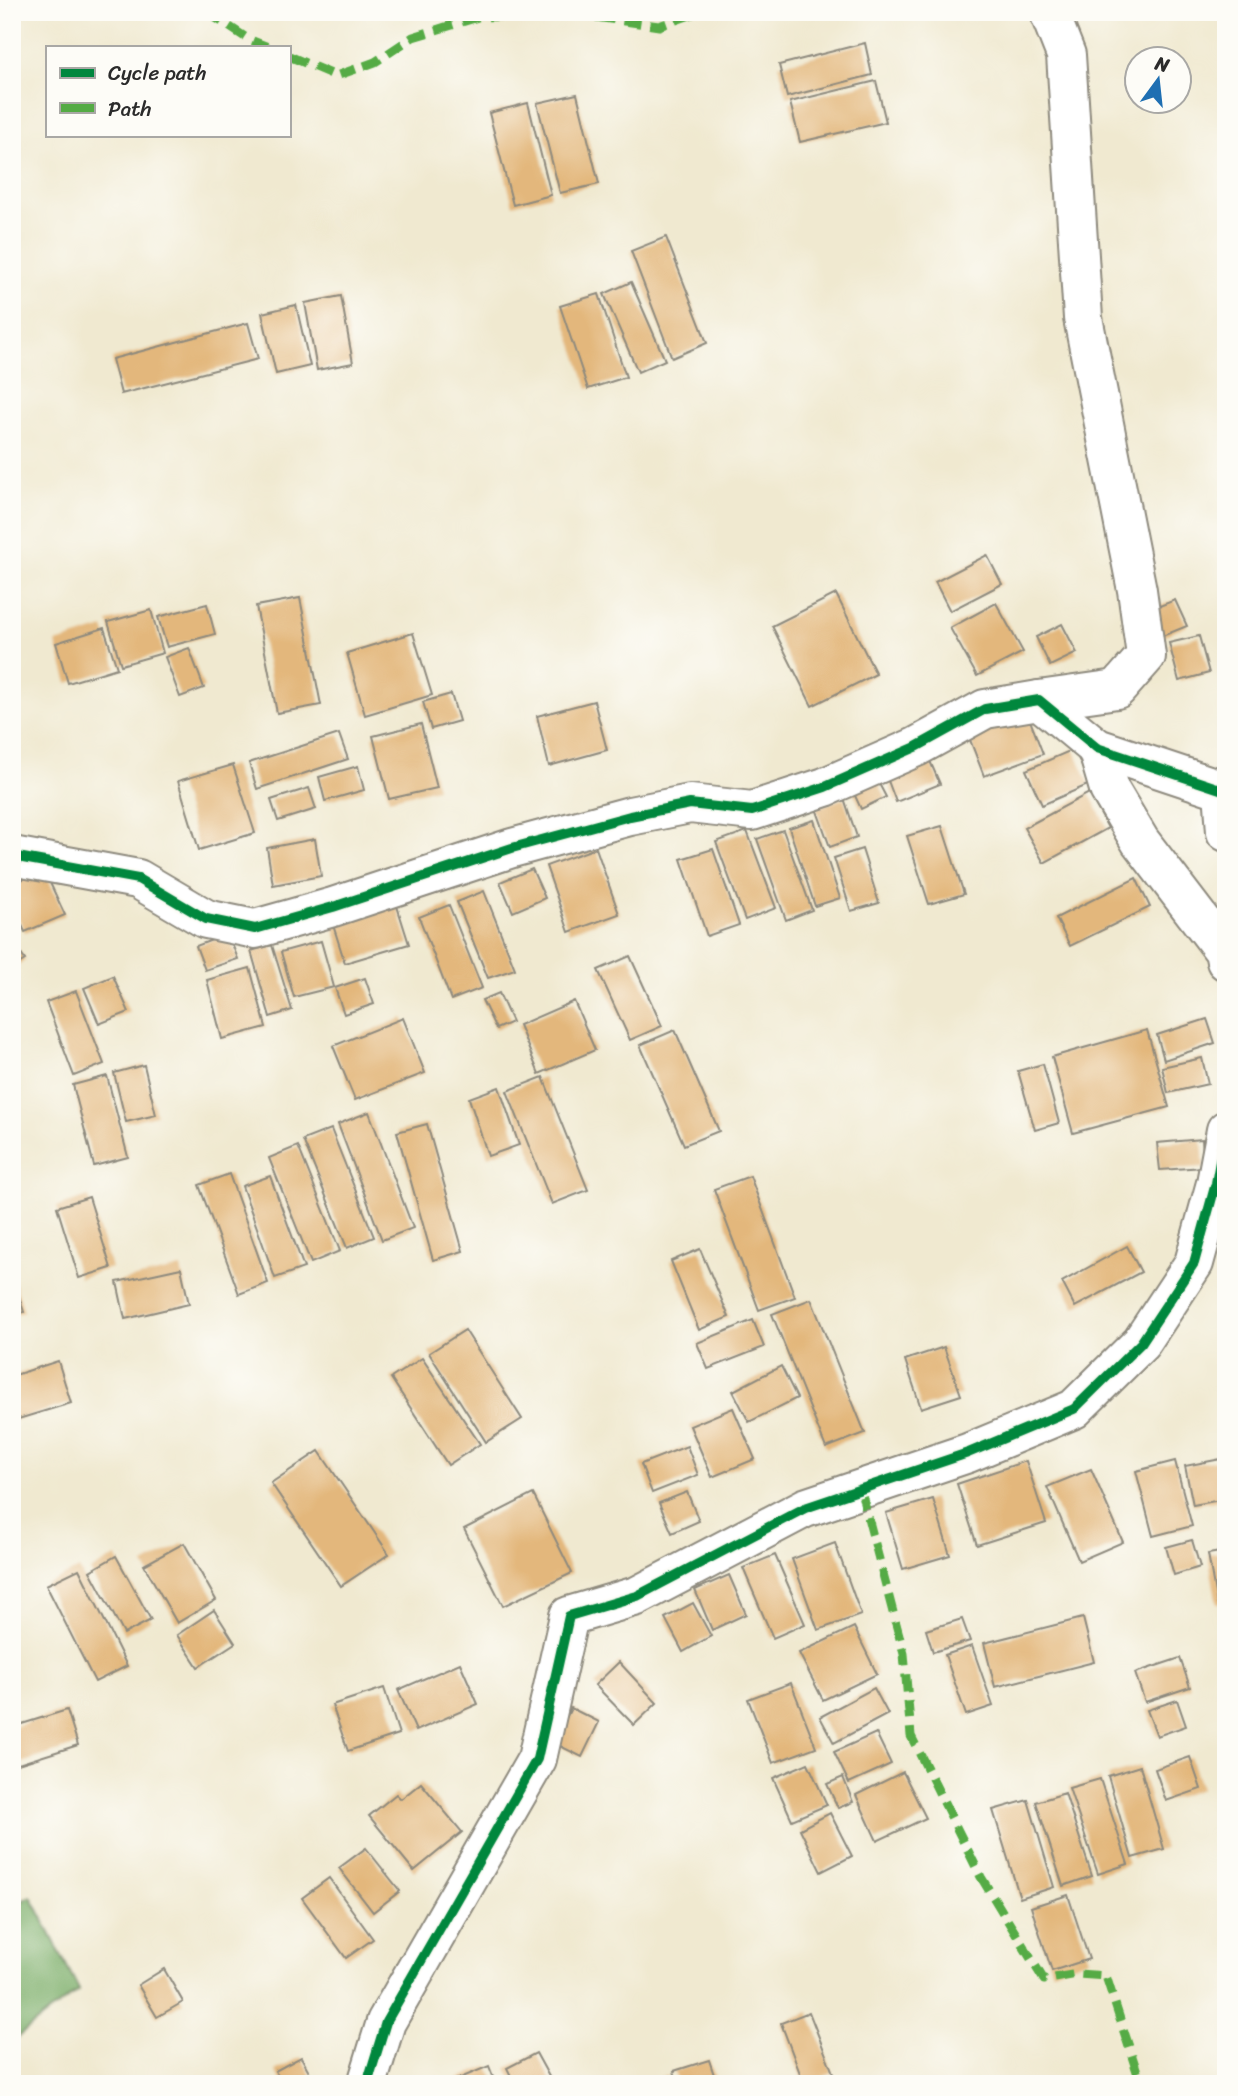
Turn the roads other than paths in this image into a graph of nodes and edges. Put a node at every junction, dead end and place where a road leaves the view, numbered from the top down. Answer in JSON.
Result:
{"nodes":[{"id":1,"x":1049,"y":12,"type":"edge"},
{"id":2,"x":1039,"y":700,"type":"junction"},
{"id":3,"x":1097,"y":748,"type":"junction"},
{"id":4,"x":1224,"y":789,"type":"edge"},
{"id":5,"x":1226,"y":832,"type":"edge"},
{"id":6,"x":12,"y":856,"type":"edge"},
{"id":7,"x":1225,"y":943,"type":"edge"},
{"id":8,"x":1226,"y":1130,"type":"edge"},
{"id":9,"x":367,"y":2084,"type":"edge"}],
"edges":[{"from":1,"to":2,"type":"street"},
{"from":2,"to":3,"type":"street"},
{"from":2,"to":6,"type":"street"},
{"from":3,"to":4,"type":"street"},
{"from":3,"to":7,"type":"street"},
{"from":4,"to":5,"type":"street"},
{"from":8,"to":9,"type":"street"}]}
